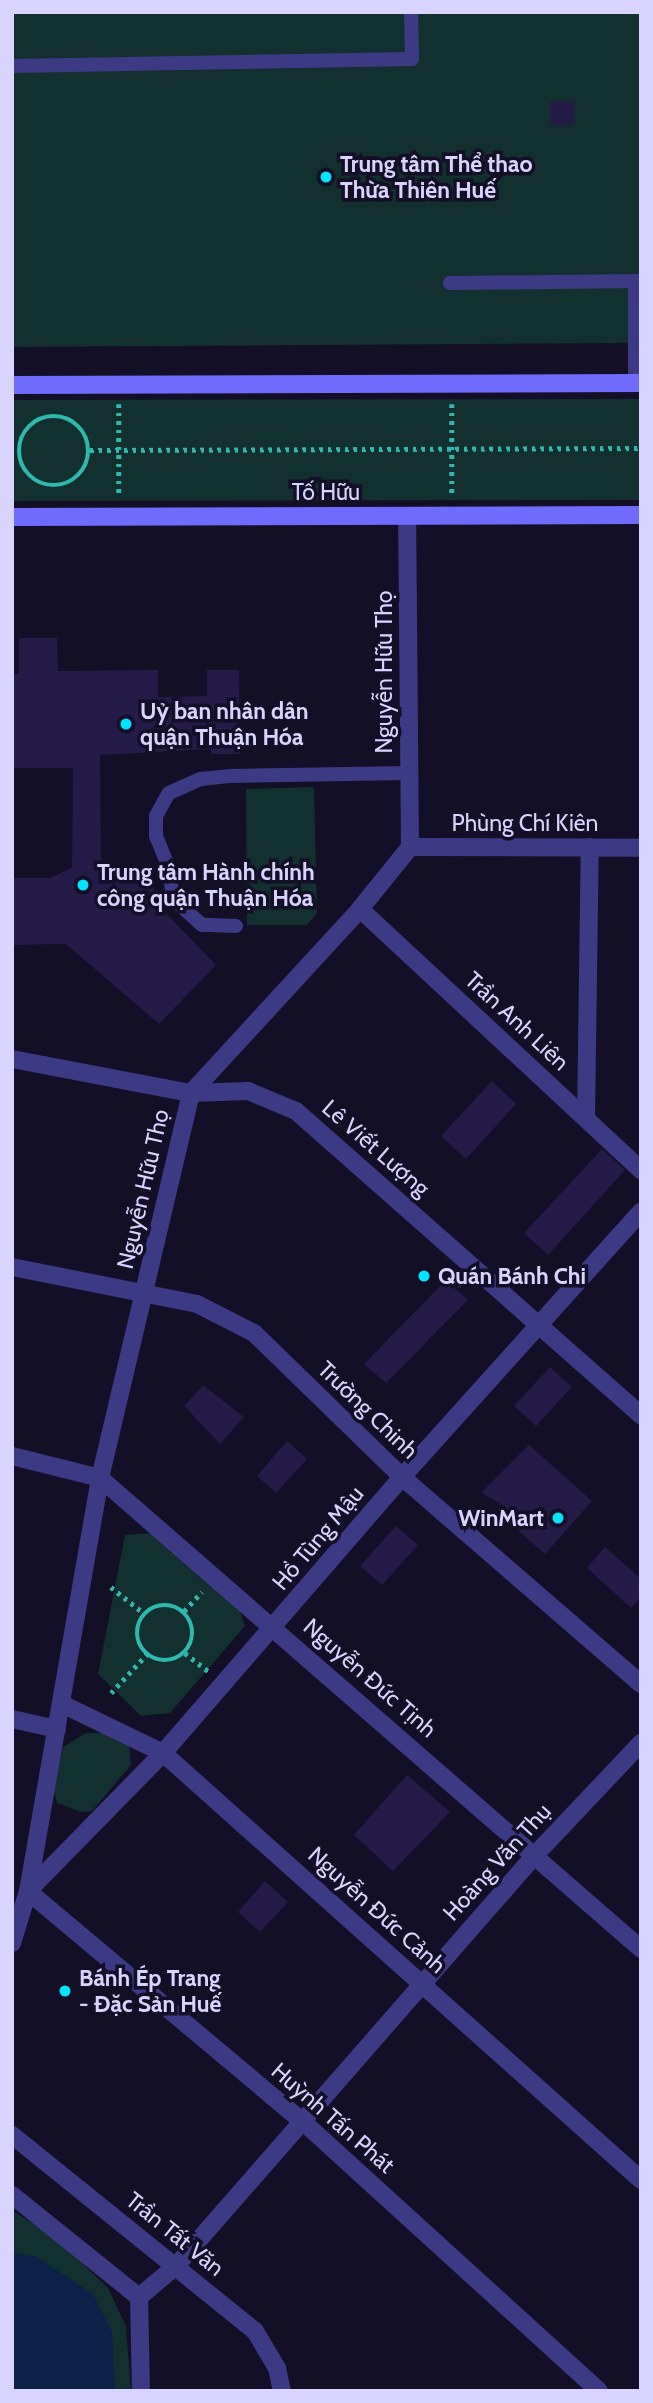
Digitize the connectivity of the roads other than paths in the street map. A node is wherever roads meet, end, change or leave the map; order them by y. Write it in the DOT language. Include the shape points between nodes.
graph roads {
  1 [pos="411,12"];
  2 [pos="12,66"];
  3 [pos="638,281"];
  4 [pos="450,283"];
  5 [pos="638,383"];
  6 [pos="12,385"];
  7 [pos="641,515"];
  8 [pos="407,516"];
  9 [pos="12,517"];
  10 [pos="409,773"];
  11 [pos="410,847"];
  12 [pos="590,847"];
  13 [pos="641,848"];
  14 [pos="360,909"];
  15 [pos="236,926"];
  16 [pos="12,1059"];
  17 [pos="191,1093"];
  18 [pos="586,1118"];
  19 [pos="641,1170"];
  20 [pos="641,1212"];
  21 [pos="12,1267"];
  22 [pos="144,1292"];
  23 [pos="541,1323"];
  24 [pos="641,1415"];
  25 [pos="12,1456"];
  26 [pos="402,1477"];
  27 [pos="100,1478"];
  28 [pos="275,1627"];
  29 [pos="641,1684"];
  30 [pos="62,1704"];
  31 [pos="12,1719"];
  32 [pos="57,1729"];
  33 [pos="641,1743"];
  34 [pos="163,1753"];
  35 [pos="535,1855"];
  36 [pos="28,1891"];
  37 [pos="12,1943"];
  38 [pos="641,1949"];
  39 [pos="422,1982"];
  40 [pos="303,2122"];
  41 [pos="12,2135"];
  42 [pos="641,2180"];
  43 [pos="12,2194"];
  44 [pos="176,2266"];
  45 [pos="139,2297"];
  46 [pos="141,2391"];
  47 [pos="282,2391"];
  48 [pos="599,2391"];
  1 -- 2 [label="lane" via="412,59"];
  3 -- 4 [label="lane"];
  3 -- 5 [label="lane"];
  5 -- 6 [label="main road"];
  7 -- 8 [label="main road, Tố Hữu"];
  8 -- 9 [label="main road, Tố Hữu"];
  8 -- 10 [label="street, Nguyễn Hữu Thọ"];
  10 -- 11 [label="street, Nguyễn Hữu Thọ"];
  10 -- 15 [label="lane" via="230,776 201,779 169,793 156,816 156,836 169,868 173,899 202,925"];
  11 -- 12 [label="street, Phùng Chí Kiên"];
  11 -- 14 [label="street, Nguyễn Hữu Thọ"];
  12 -- 13 [label="street, Phùng Chí Kiên"];
  12 -- 18 [label="street"];
  14 -- 17 [label="street, Nguyễn Hữu Thọ"];
  14 -- 18 [label="street, Trần Anh Liên"];
  16 -- 17 [label="street, Lê Viết Lượng"];
  17 -- 22 [label="street, Nguyễn Hữu Thọ"];
  17 -- 23 [label="street, Lê Viết Lượng" via="248,1091 296,1111"];
  18 -- 19 [label="street, Trần Anh Liên"];
  20 -- 23 [label="street, Hồ Tùng Mậu"];
  21 -- 22 [label="street, Trường Chinh"];
  22 -- 26 [label="street, Trường Chinh" via="197,1304 254,1333"];
  22 -- 27 [label="street, Nguyễn Hữu Thọ"];
  23 -- 24 [label="street, Lê Viết Lượng"];
  23 -- 26 [label="street, Hồ Tùng Mậu"];
  25 -- 27 [label="street, Nguyễn Đức Tịnh"];
  26 -- 28 [label="street, Hồ Tùng Mậu"];
  26 -- 29 [label="street, Trường Chinh"];
  27 -- 28 [label="street, Nguyễn Đức Tịnh"];
  27 -- 30 [label="street, Nguyễn Hữu Thọ"];
  28 -- 34 [label="street, Hồ Tùng Mậu"];
  28 -- 35 [label="street, Nguyễn Đức Tịnh"];
  30 -- 32 [label="street, Nguyễn Hữu Thọ"];
  30 -- 34 [label="street, Nguyễn Đức Cảnh"];
  31 -- 32 [label="street"];
  32 -- 36 [label="street, Nguyễn Hữu Thọ"];
  33 -- 35 [label="street, Hoàng Văn Thụ"];
  34 -- 36 [label="street, Hồ Tùng Mậu"];
  34 -- 39 [label="street, Nguyễn Đức Cảnh"];
  35 -- 38 [label="street, Nguyễn Đức Tịnh"];
  35 -- 39 [label="street, Hoàng Văn Thụ"];
  36 -- 37 [label="street, Nguyễn Hữu Thọ"];
  36 -- 40 [label="street, Huỳnh Tấn Phát"];
  39 -- 40 [label="street, Hoàng Văn Thụ"];
  39 -- 42 [label="street, Nguyễn Đức Cảnh"];
  40 -- 44 [label="street, Hoàng Văn Thụ"];
  40 -- 48 [label="street, Huỳnh Tấn Phát"];
  41 -- 44 [label="street, Trần Tất Văn"];
  43 -- 45 [label="street"];
  44 -- 45 [label="street, Hoàng Văn Thụ"];
  44 -- 47 [label="street, Trần Tất Văn" via="255,2331 277,2368"];
  45 -- 46 [label="street"];
}
